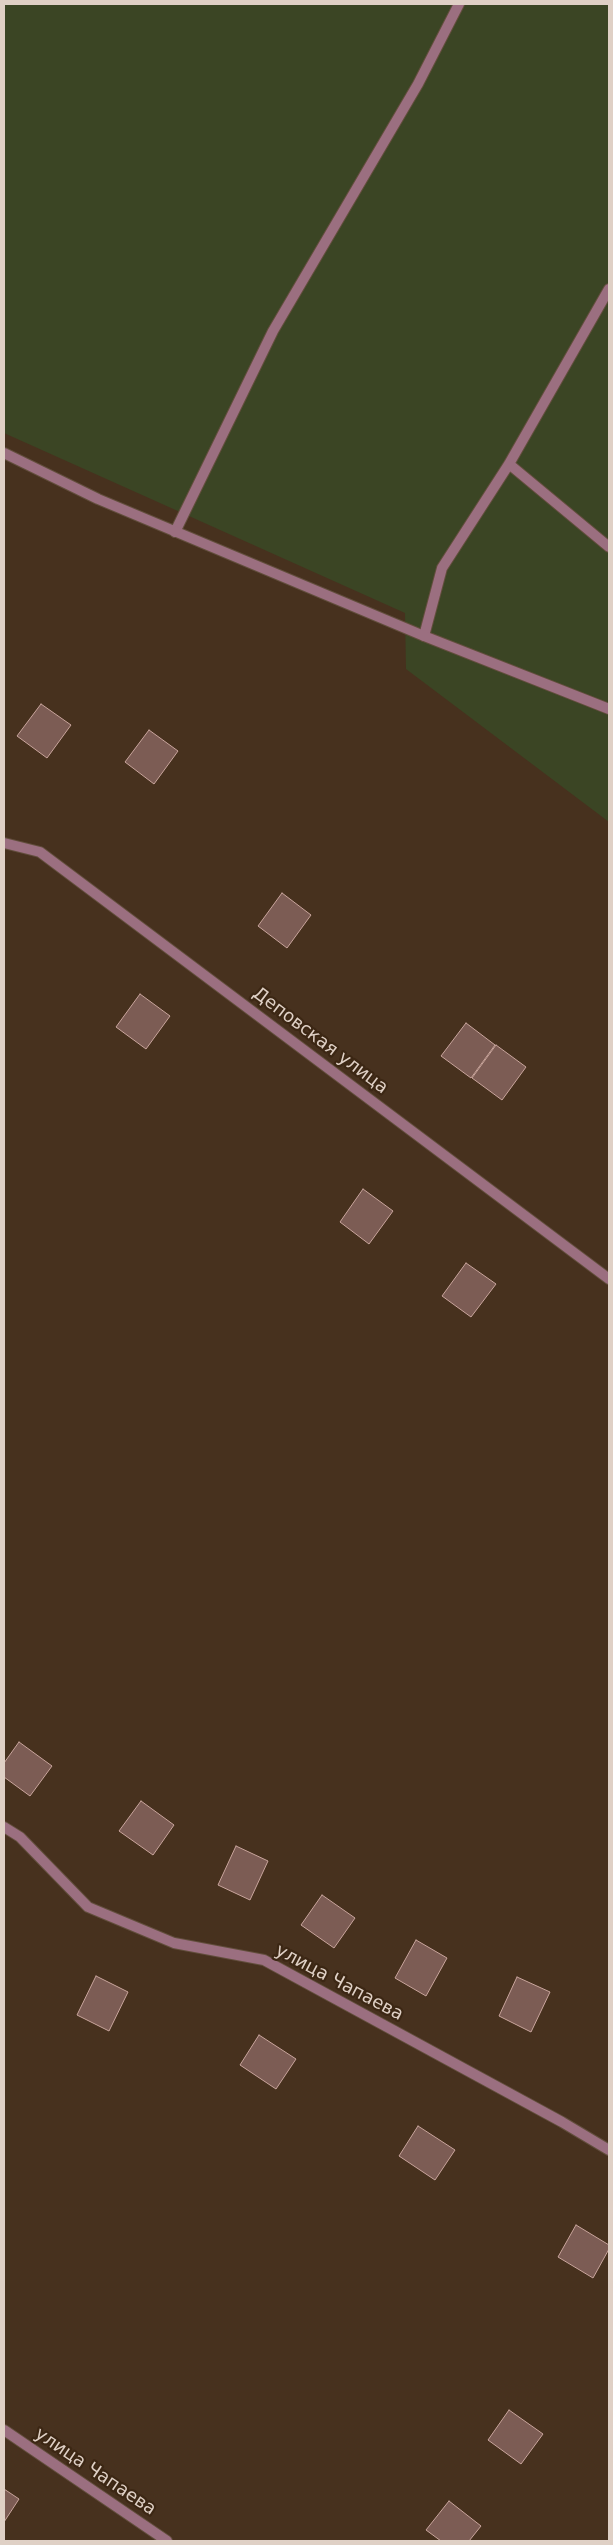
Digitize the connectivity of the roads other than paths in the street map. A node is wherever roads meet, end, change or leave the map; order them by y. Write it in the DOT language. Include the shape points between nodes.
graph roads {
  1 [pos="459,4"];
  2 [pos="609,290"];
  3 [pos="4,453"];
  4 [pos="509,464"];
  5 [pos="175,532"];
  6 [pos="609,547"];
  7 [pos="424,636"];
  8 [pos="609,709"];
  9 [pos="4,843"];
  10 [pos="609,1280"];
  11 [pos="4,1827"];
  12 [pos="609,2150"];
  13 [pos="4,2430"];
  14 [pos="167,2541"];
  1 -- 5 [label="street" via="418,84 273,331"];
  2 -- 4 [label="street"];
  3 -- 5 [label="street"];
  4 -- 6 [label="street"];
  4 -- 7 [label="street" via="442,568"];
  5 -- 7 [label="street"];
  7 -- 8 [label="street"];
  9 -- 10 [label="street, Деповская улица" via="40,852"];
  11 -- 12 [label="street, улица Чапаева" via="20,1837 88,1907 174,1943 264,1960"];
  13 -- 14 [label="street, улица Чапаева"];
}
